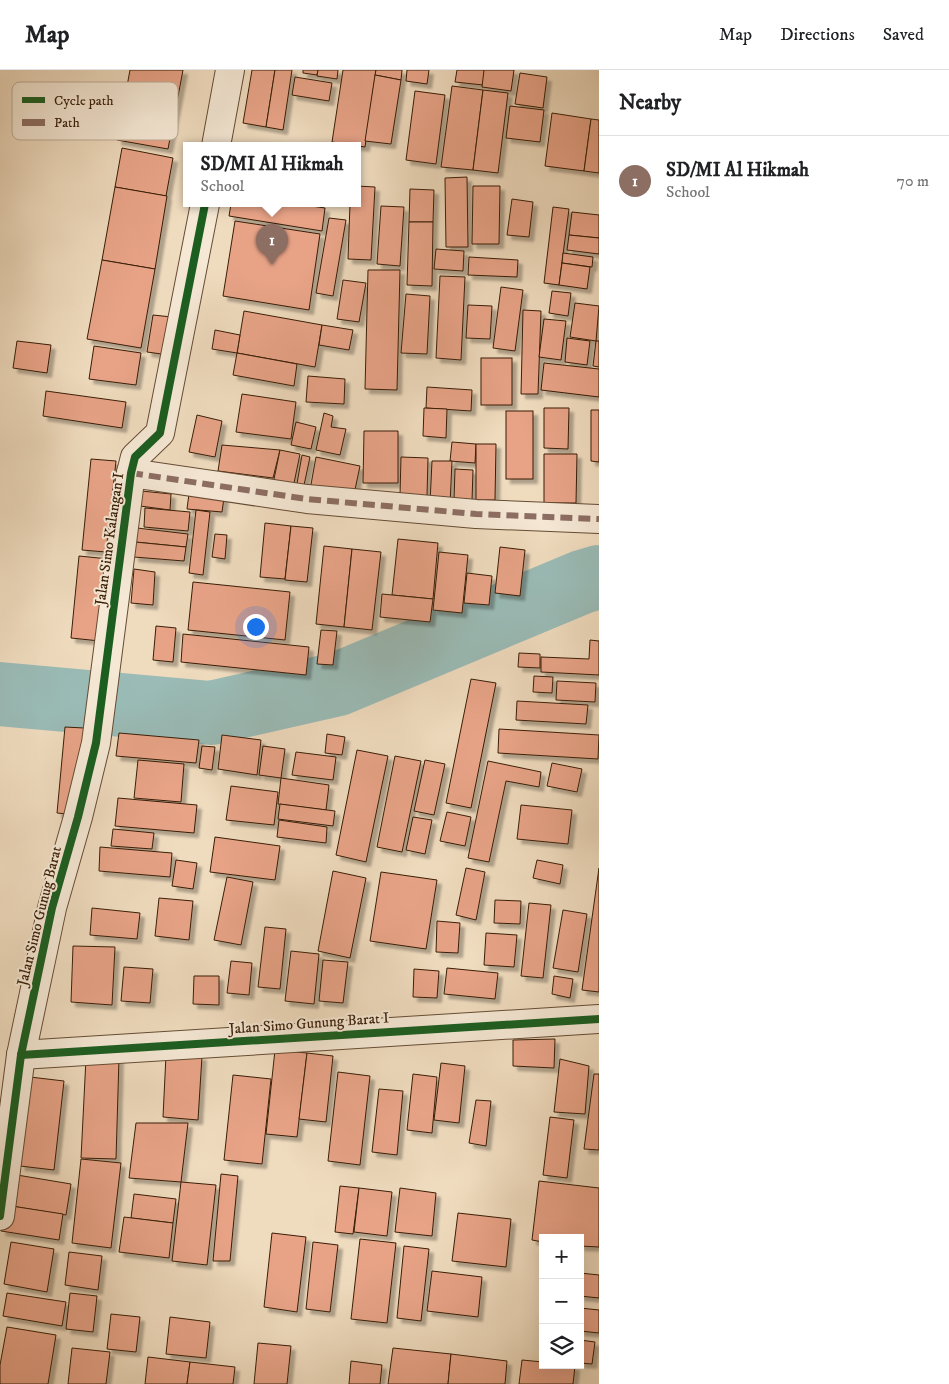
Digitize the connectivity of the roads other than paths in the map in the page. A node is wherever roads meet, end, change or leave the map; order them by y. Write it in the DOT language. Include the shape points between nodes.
graph roads {
  1 [pos="230,70"];
  2 [pos="217,142"];
  3 [pos="204,207"];
  4 [pos="131,473"];
  5 [pos="599,519"];
  6 [pos="96,743"];
  7 [pos="599,1019"];
  8 [pos="21,1055"];
  9 [pos="0,1216"];
  1 -- 2 [label="street"];
  3 -- 4 [label="street, Jalan Simo Kalangan I" via="160,433 135,457"];
  4 -- 5 [label="street" via="307,499 476,514"];
  4 -- 6 [label="street, Jalan Simo Kalangan I"];
  6 -- 8 [label="street, Jalan Simo Gunug Barat" via="52,908"];
  7 -- 8 [label="street, Jalan Simo Gunung Barat I"];
  8 -- 9 [label="street, Jalan Simo Gunug Barat"];
}
